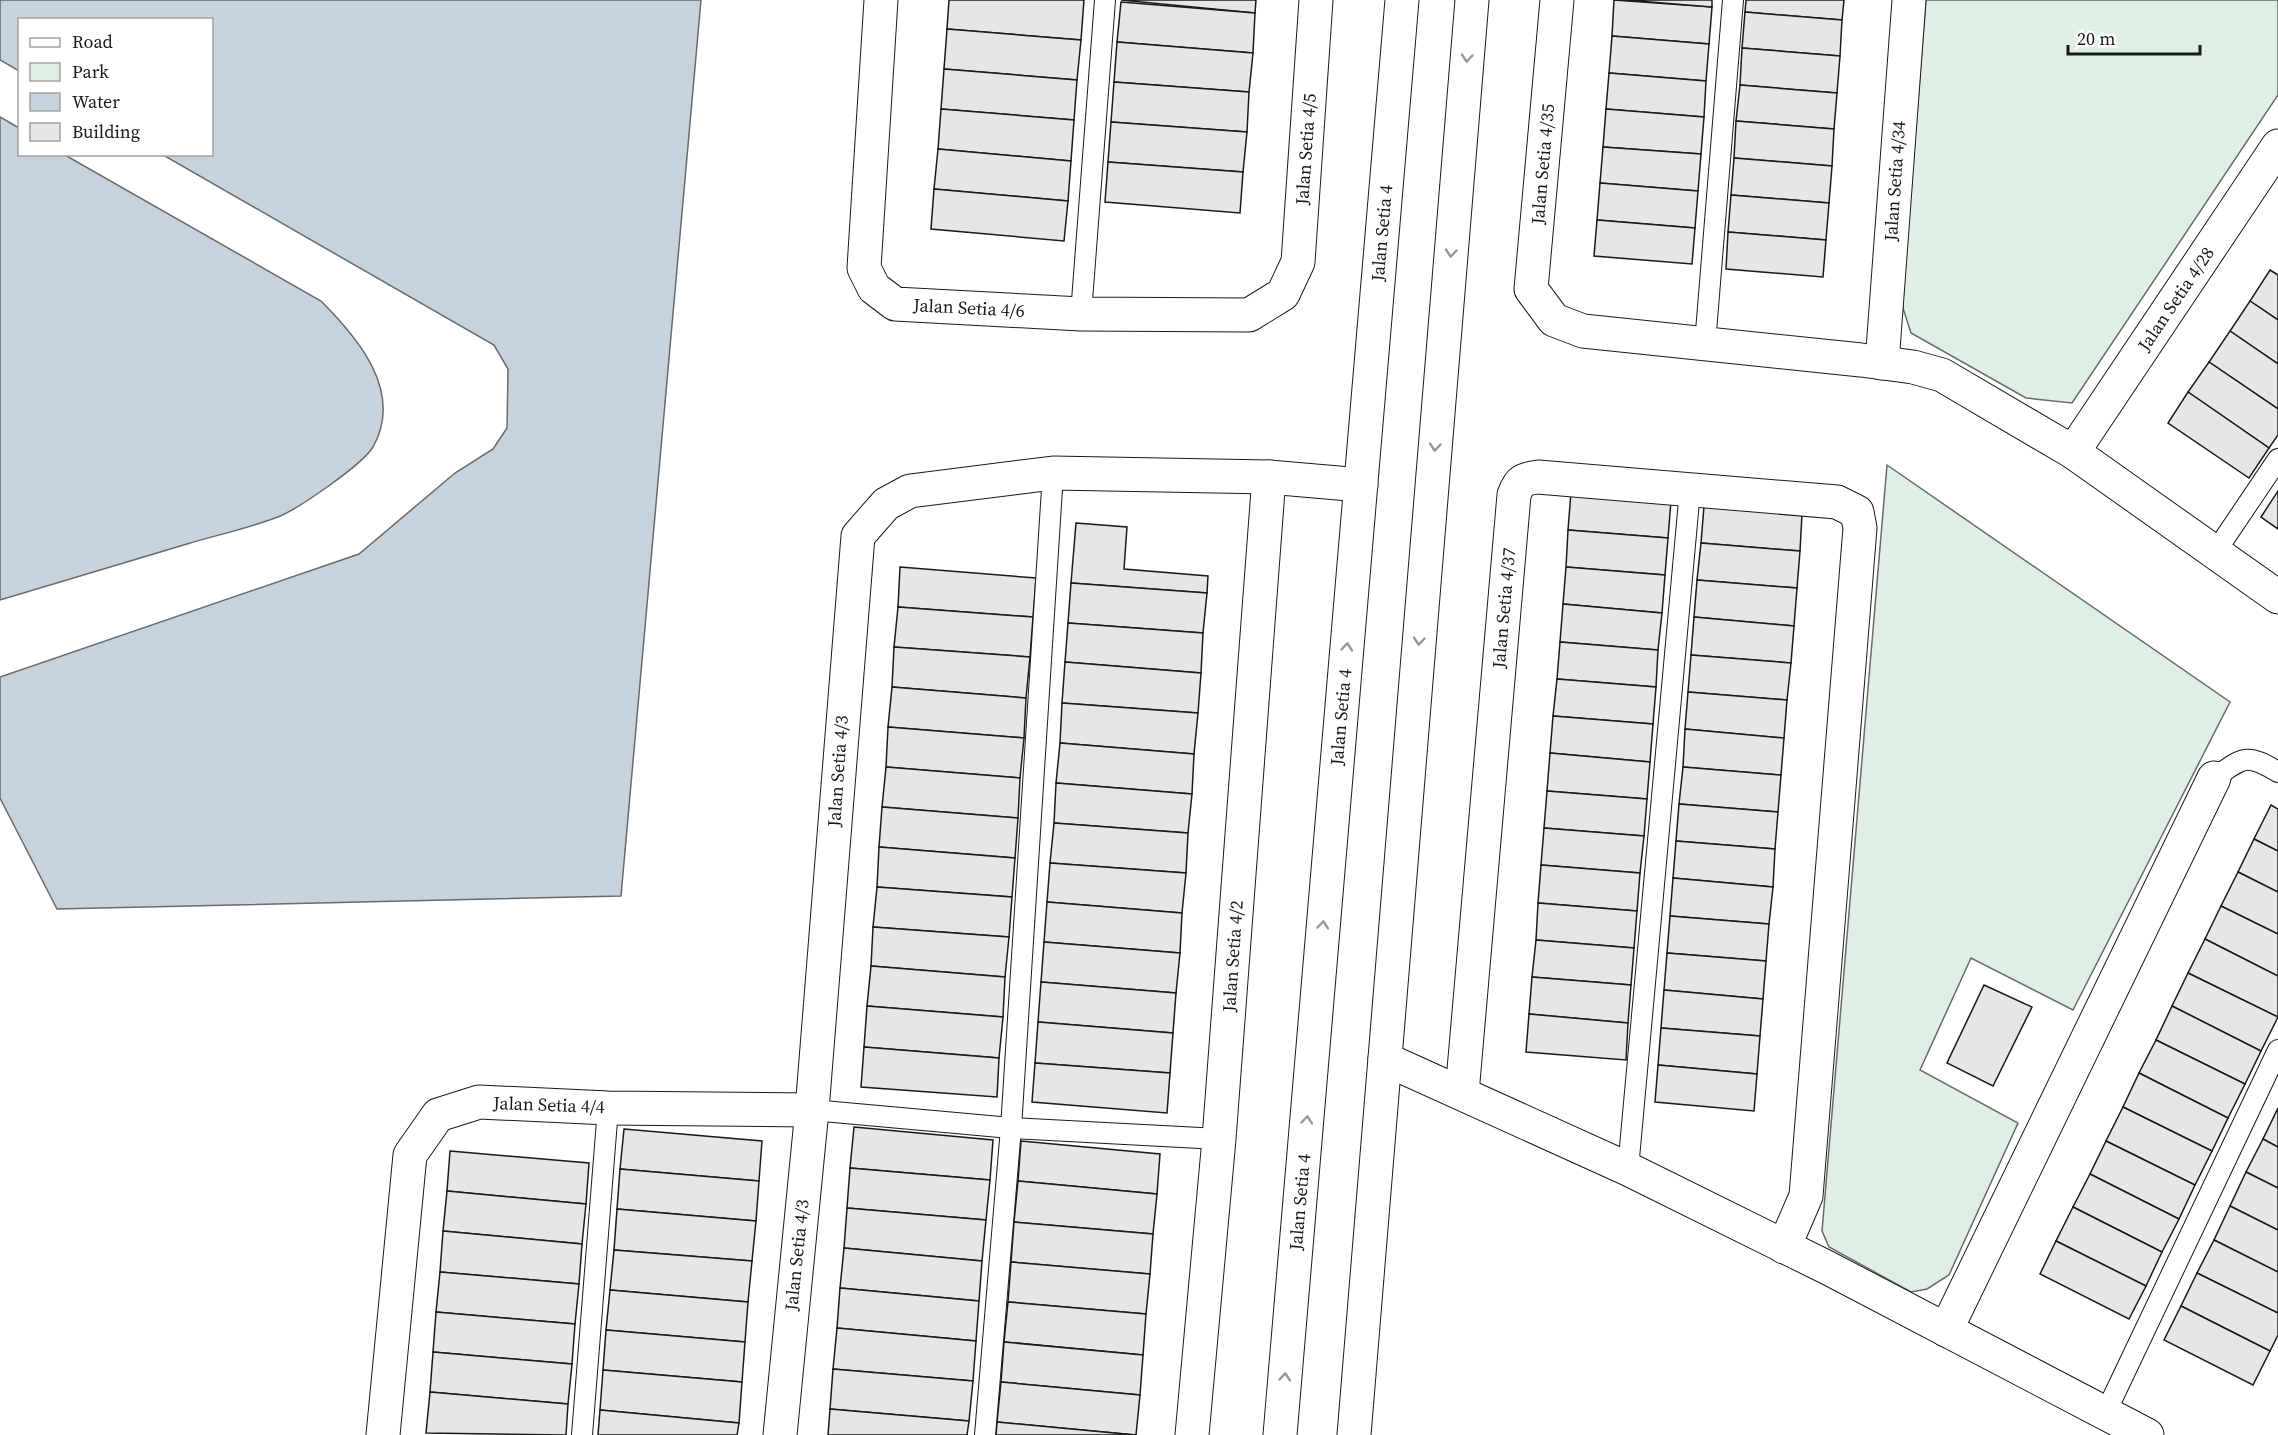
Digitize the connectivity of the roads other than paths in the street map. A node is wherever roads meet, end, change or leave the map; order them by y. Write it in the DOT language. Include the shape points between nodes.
graph roads {
  1 [pos="881,0"];
  2 [pos="1105,0"];
  3 [pos="1316,0"];
  4 [pos="1402,0"];
  5 [pos="1472,0"];
  6 [pos="1557,0"];
  7 [pos="1733,0"];
  8 [pos="1909,0"];
  9 [pos="2278,146"];
  10 [pos="1283,294"];
  11 [pos="1081,314"];
  12 [pos="1705,344"];
  13 [pos="1882,363"];
  14 [pos="2073,452"];
  15 [pos="2278,459"];
  16 [pos="1053,473"];
  17 [pos="1269,477"];
  18 [pos="1360,485"];
  19 [pos="1690,490"];
  20 [pos="2214,554"];
  21 [pos="2278,597"];
  22 [pos="2278,772"];
  23 [pos="2214,778"];
  24 [pos="2278,1050"];
  25 [pos="1385,1059"];
  26 [pos="1462,1093"];
  27 [pos="608,1108"];
  28 [pos="812,1110"];
  29 [pos="1011,1128"];
  30 [pos="1220,1138"];
  31 [pos="1628,1169"];
  32 [pos="1784,1247"];
  33 [pos="1946,1330"];
  34 [pos="2104,1414"];
  35 [pos="383,1435"];
  36 [pos="582,1435"];
  37 [pos="780,1435"];
  38 [pos="985,1435"];
  39 [pos="1192,1435"];
  40 [pos="1280,1435"];
  41 [pos="1354,1435"];
  42 [pos="2147,1435"];
  1 -- 11 [label="street, Jalan Setia 4/6" via="864,268 874,288 895,304"];
  2 -- 11 [label="lane"];
  3 -- 10 [label="street, Jalan Setia 4/5" via="1298,262"];
  4 -- 18 [label="street, Jalan Setia 4"];
  5 -- 25 [label="street, one-way"];
  6 -- 12 [label="street, Jalan Setia 4/35" via="1531,289 1554,320 1583,332"];
  7 -- 12 [label="lane"];
  8 -- 13 [label="street, Jalan Setia 4/34"];
  9 -- 14 [label="street, Jalan Setia 4/28"];
  10 -- 11 [label="street, Jalan Setia 4/6" via="1249,315"];
  12 -- 13 [label="street"];
  13 -- 14 [label="street" via="1942,375"];
  14 -- 20 [label="street"];
  15 -- 20 [label="lane"];
  16 -- 17 [label="street, Jalan Setia 4/3"];
  16 -- 28 [label="street, Jalan Setia 4/3" via="910,491 886,504 858,536"];
  16 -- 29 [label="lane"];
  17 -- 18 [label="street, Jalan Setia 4/3"];
  17 -- 30 [label="street, Jalan Setia 4/2"];
  40 -- 18 [label="street, Jalan Setia 4, one-way"];
  19 -- 26 [label="street, Jalan Setia 4/37" via="1538,477 1518,484"];
  19 -- 31 [label="lane"];
  19 -- 32 [label="street, Jalan Setia 4/37" via="1837,502 1857,512 1860,528 1806,1196"];
  20 -- 21 [label="street"];
  22 -- 23 [label="lane" via="2257,759 2240,760"];
  23 -- 33 [label="street"];
  24 -- 34 [label="lane"];
  25 -- 26 [label="street"];
  25 -- 41 [label="street"];
  26 -- 31 [label="street"];
  27 -- 28 [label="street, Jalan Setia 4/4"];
  27 -- 35 [label="street, Jalan Setia 4/4" via="479,1102 438,1115 410,1155"];
  27 -- 36 [label="lane"];
  28 -- 29 [label="lane"];
  28 -- 37 [label="street, Jalan Setia 4/3"];
  29 -- 30 [label="lane"];
  29 -- 38 [label="lane"];
  30 -- 39 [label="street, Jalan Setia 4/2"];
  31 -- 32 [label="street"];
  32 -- 33 [label="street"];
  33 -- 34 [label="street"];
  34 -- 42 [label="street"];
}
